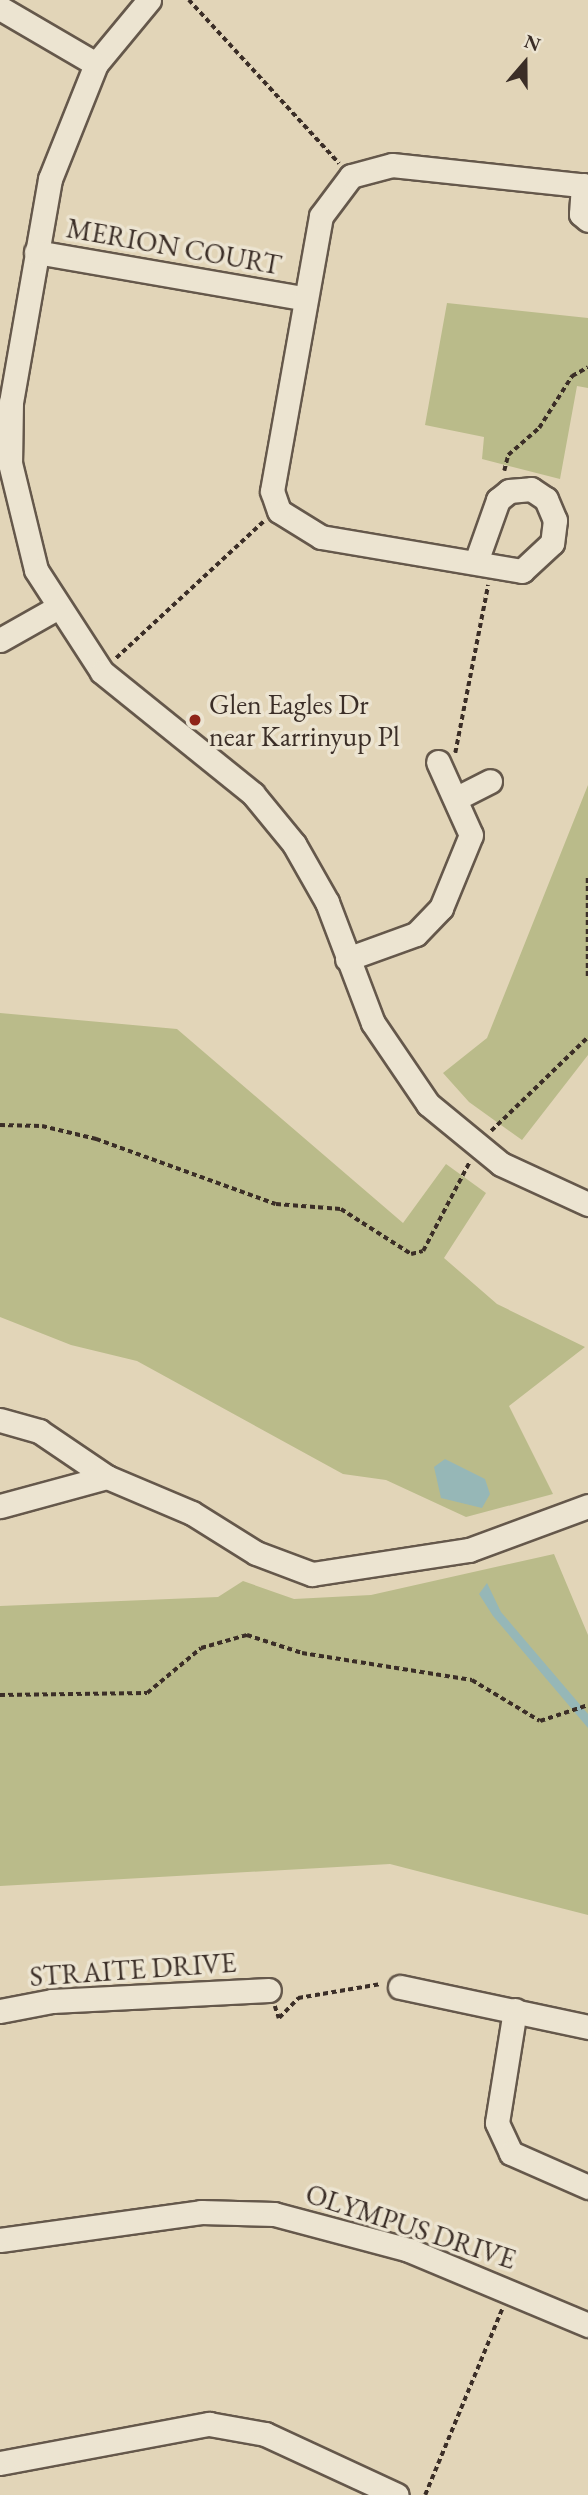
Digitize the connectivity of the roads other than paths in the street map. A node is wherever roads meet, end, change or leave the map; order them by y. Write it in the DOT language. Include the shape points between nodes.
graph roads {
  1 [pos="149,0"];
  2 [pos="0,8"];
  3 [pos="96,64"];
  4 [pos="585,185"];
  5 [pos="588,220"];
  6 [pos="36,251"];
  7 [pos="303,298"];
  8 [pos="6,401"];
  9 [pos="484,563"];
  10 [pos="55,609"];
  11 [pos="0,640"];
  12 [pos="438,762"];
  13 [pos="490,781"];
  14 [pos="457,798"];
  15 [pos="347,959"];
  16 [pos="588,1204"];
  17 [pos="0,1420"];
  18 [pos="107,1477"];
  19 [pos="0,1506"];
  20 [pos="588,1506"];
  21 [pos="400,1987"];
  22 [pos="269,1990"];
  23 [pos="515,2010"];
  24 [pos="0,2011"];
  25 [pos="588,2027"];
  26 [pos="588,2187"];
  27 [pos="0,2240"];
  28 [pos="588,2325"];
  29 [pos="0,2463"];
  30 [pos="397,2495"];
  1 -- 3 [label="street"];
  2 -- 3 [label="street"];
  3 -- 6 [label="street" via="59,147"];
  4 -- 5 [label="street" via="581,214"];
  4 -- 7 [label="street, MERION COURT" via="392,165 351,176 321,216"];
  6 -- 7 [label="street, MERION COURT"];
  6 -- 8 [label="street"];
  7 -- 9 [label="street, MERION COURT" via="272,491 279,511 321,537"];
  8 -- 10 [label="street" via="21,526"];
  9 -- 9 [label="street" via="499,500 509,491 531,489 546,499 555,520 552,543 522,571"];
  10 -- 11 [label="street"];
  10 -- 15 [label="street" via="127,698 226,770 274,817 315,877"];
  12 -- 14 [label="street"];
  13 -- 14 [label="street"];
  14 -- 15 [label="street" via="471,835 437,916 416,934"];
  15 -- 16 [label="street" via="390,1054 428,1104 478,1148 534,1183"];
  17 -- 18 [label="street" via="39,1431"];
  18 -- 19 [label="street"];
  18 -- 20 [label="street" via="192,1513 256,1553 313,1574 421,1557 527,1532"];
  21 -- 23 [label="street"];
  22 -- 24 [label="street, STRAITE DRIVE" via="52,2001"];
  23 -- 25 [label="street"];
  23 -- 26 [label="street" via="497,2123 511,2153"];
  27 -- 28 [label="street, OLYMPUS DRIVE" via="201,2212 274,2214 409,2250 511,2288"];
  29 -- 30 [label="street" via="209,2424 265,2434"];
}
